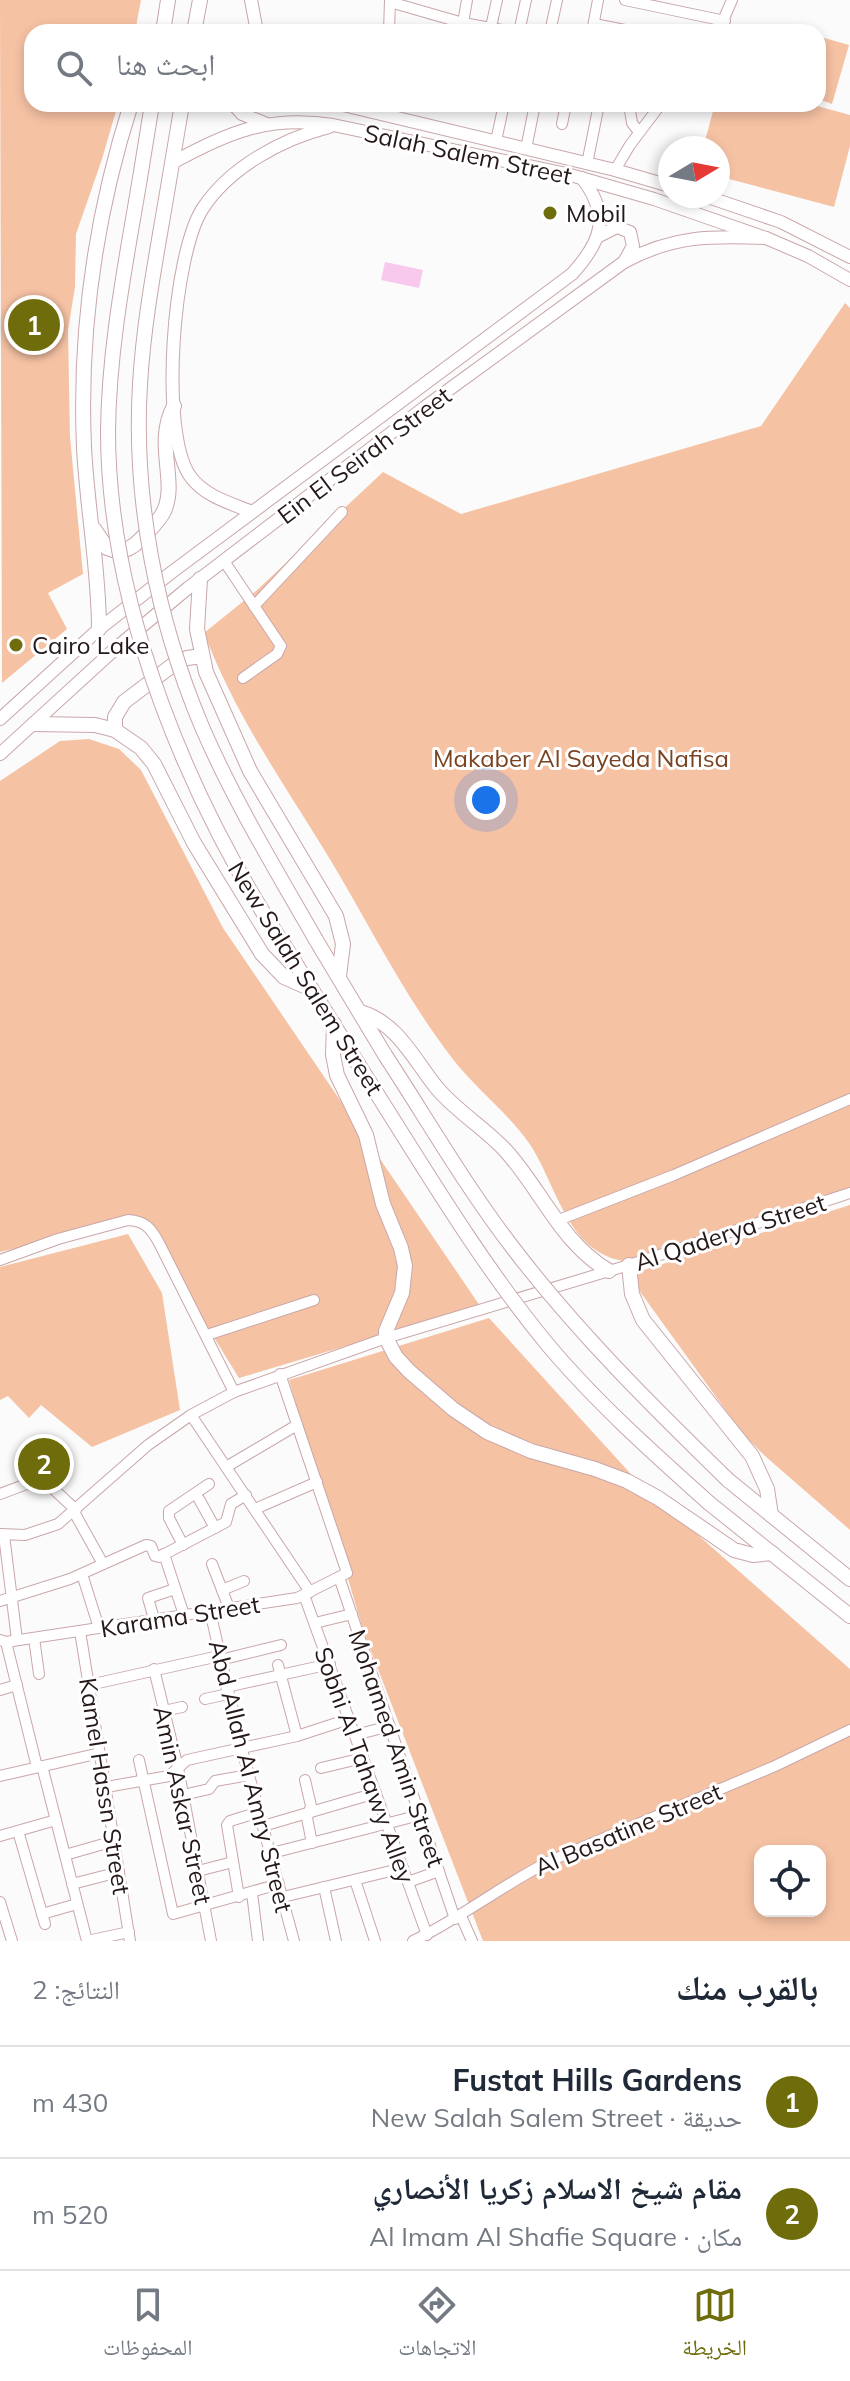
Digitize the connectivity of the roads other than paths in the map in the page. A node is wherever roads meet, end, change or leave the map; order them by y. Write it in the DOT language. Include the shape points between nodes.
graph roads {
  1 [pos="168,0"];
  2 [pos="200,0"];
  3 [pos="251,0"];
  4 [pos="467,0"];
  5 [pos="497,0"];
  6 [pos="526,0"];
  7 [pos="557,0"];
  8 [pos="598,0"];
  9 [pos="625,0"];
  10 [pos="732,0"];
  11 [pos="390,1"];
  12 [pos="725,21"];
  13 [pos="463,23"];
  14 [pos="164,24"];
  15 [pos="196,24"];
  16 [pos="256,24"];
  17 [pos="389,24"];
  18 [pos="468,24"];
  19 [pos="496,24"];
  20 [pos="518,24"];
  21 [pos="552,24"];
  22 [pos="594,24"];
  23 [pos="723,24"];
  24 [pos="129,112"];
  25 [pos="151,112"];
  26 [pos="181,112"];
  27 [pos="240,112"];
  28 [pos="387,112"];
  29 [pos="502,112"];
  30 [pos="533,112"];
  31 [pos="564,112"];
  32 [pos="597,112"];
  33 [pos="630,112"];
  34 [pos="655,112"];
  35 [pos="267,124"];
  36 [pos="562,124"];
  37 [pos="333,125"];
  38 [pos="639,132"];
  39 [pos="496,141"];
  40 [pos="526,149"];
  41 [pos="172,163"];
  42 [pos="587,164"];
  43 [pos="615,170"];
  44 [pos="582,178"];
  45 [pos="658,183"];
  46 [pos="730,205"];
  47 [pos="597,237"];
  48 [pos="766,238"];
  49 [pos="850,256"];
  50 [pos="624,262"];
  51 [pos="850,280"];
  52 [pos="174,406"];
  53 [pos="252,512"];
  54 [pos="342,512"];
  55 [pos="90,522"];
  56 [pos="224,561"];
  57 [pos="200,579"];
  58 [pos="254,606"];
  59 [pos="99,629"];
  60 [pos="202,656"];
  61 [pos="243,678"];
  62 [pos="0,719"];
  63 [pos="34,724"];
  64 [pos="115,730"];
  65 [pos="0,754"];
  66 [pos="339,976"];
  67 [pos="311,989"];
  68 [pos="360,1012"];
  69 [pos="334,1024"];
  70 [pos="850,1099"];
  71 [pos="850,1193"];
  72 [pos="556,1221"];
  73 [pos="0,1260"];
  74 [pos="629,1265"];
  75 [pos="609,1271"];
  76 [pos="314,1300"];
  77 [pos="207,1335"];
  78 [pos="386,1338"];
  79 [pos="280,1374"];
  80 [pos="234,1392"];
  81 [pos="191,1415"];
  82 [pos="297,1425"];
  83 [pos="226,1467"];
  84 [pos="317,1482"];
  85 [pos="209,1484"];
  86 [pos="0,1494"];
  87 [pos="246,1495"];
  88 [pos="199,1499"];
  89 [pos="255,1509"];
  90 [pos="75,1511"];
  91 [pos="771,1515"];
  92 [pos="215,1528"];
  93 [pos="2,1534"];
  94 [pos="183,1545"];
  95 [pos="772,1553"];
  96 [pos="164,1554"];
  97 [pos="103,1564"];
  98 [pos="212,1564"];
  99 [pos="4,1573"];
  100 [pos="82,1574"];
  101 [pos="343,1574"];
  102 [pos="850,1579"];
  103 [pos="244,1581"];
  104 [pos="175,1589"];
  105 [pos="222,1590"];
  106 [pos="307,1593"];
  107 [pos="12,1597"];
  108 [pos="0,1601"];
  109 [pos="229,1608"];
  110 [pos="210,1611"];
  111 [pos="352,1614"];
  112 [pos="184,1615"];
  113 [pos="850,1616"];
  114 [pos="154,1619"];
  115 [pos="315,1623"];
  116 [pos="99,1628"];
  117 [pos="80,1631"];
  118 [pos="34,1638"];
  119 [pos="8,1641"];
  120 [pos="281,1645"];
  121 [pos="220,1658"];
  122 [pos="5,1659"];
  123 [pos="330,1664"];
  124 [pos="154,1669"];
  125 [pos="279,1670"];
  126 [pos="39,1674"];
  127 [pos="17,1685"];
  128 [pos="89,1685"];
  129 [pos="0,1690"];
  130 [pos="227,1690"];
  131 [pos="205,1699"];
  132 [pos="182,1707"];
  133 [pos="164,1711"];
  134 [pos="349,1719"];
  135 [pos="390,1726"];
  136 [pos="850,1730"];
  137 [pos="355,1735"];
  138 [pos="297,1736"];
  139 [pos="241,1746"];
  140 [pos="100,1753"];
  141 [pos="363,1758"];
  142 [pos="74,1759"];
  143 [pos="139,1760"];
  144 [pos="40,1767"];
  145 [pos="178,1768"];
  146 [pos="321,1768"];
  147 [pos="77,1773"];
  148 [pos="249,1775"];
  149 [pos="0,1776"];
  150 [pos="305,1780"];
  151 [pos="143,1781"];
  152 [pos="106,1787"];
  153 [pos="376,1793"];
  154 [pos="183,1795"];
  155 [pos="259,1812"];
  156 [pos="310,1812"];
  157 [pos="420,1815"];
  158 [pos="56,1820"];
  159 [pos="387,1823"];
  160 [pos="263,1826"];
  161 [pos="18,1831"];
  162 [pos="0,1836"];
  163 [pos="114,1841"];
  164 [pos="312,1843"];
  165 [pos="272,1853"];
  166 [pos="65,1855"];
  167 [pos="233,1862"];
  168 [pos="403,1868"];
  169 [pos="198,1871"];
  170 [pos="439,1871"];
  171 [pos="119,1872"];
  172 [pos="355,1880"];
  173 [pos="408,1882"];
  174 [pos="72,1884"];
  175 [pos="279,1884"];
  176 [pos="324,1887"];
  177 [pos="252,1893"];
  178 [pos="239,1897"];
  179 [pos="283,1897"];
  180 [pos="0,1902"];
  181 [pos="77,1904"];
  182 [pos="205,1907"];
  183 [pos="458,1918"];
  184 [pos="130,1936"];
  185 [pos="419,1939"];
  186 [pos="12,1941"];
  187 [pos="87,1941"];
  188 [pos="211,1941"];
  189 [pos="258,1941"];
  190 [pos="294,1941"];
  191 [pos="336,1941"];
  192 [pos="375,1941"];
  193 [pos="472,1941"];
  1 -- 14 [label="highway"];
  2 -- 15 [label="highway"];
  3 -- 16 [label="main road"];
  4 -- 13 [label="street"];
  5 -- 19 [label="street"];
  6 -- 20 [label="street"];
  7 -- 21 [label="street"];
  8 -- 22 [label="street"];
  9 -- 12 [label="street"];
  10 -- 12 [label="street"];
  11 -- 13 [label="street"];
  11 -- 17 [label="street"];
  12 -- 23 [label="street"];
  13 -- 18 [label="street"];
  24 -- 55 [label="highway" via="91,277 83,417"];
  25 -- 67 [label="highway, New Salah Salem Street, bridge" via="119,299 109,400 118,536 143,643 182,754 228,852"];
  26 -- 41 [label="highway"];
  27 -- 35 [label="main road"];
  28 -- 39 [label="main road, Salah Salem Street"];
  29 -- 39 [label="street"];
  30 -- 40 [label="street"];
  31 -- 36 [label="street"];
  32 -- 42 [label="street"];
  33 -- 38 [label="street"];
  34 -- 38 [label="street"];
  35 -- 37 [label="main road, Salah Salem Street"];
  35 -- 41 [label="main road, Salah Salem Street" via="223,136"];
  37 -- 44 [label="main road, Salah Salem Street"];
  37 -- 52 [label="main road" via="257,158 221,187 196,219 180,282"];
  38 -- 43 [label="street"];
  39 -- 40 [label="main road, Salah Salem Street"];
  40 -- 42 [label="main road, Salah Salem Street"];
  41 -- 66 [label="highway, New Salah Salem Street, bridge" via="140,386 141,471 152,555 172,641 203,729 256,835"];
  42 -- 43 [label="main road, Salah Salem Street"];
  43 -- 45 [label="main road, Salah Salem Street"];
  44 -- 47 [label="main road" via="600,209"];
  44 -- 48 [label="main road, Salah Salem Street"];
  46 -- 49 [label="main road" via="781,222"];
  47 -- 50 [label="main road" via="617,227 630,232 633,246"];
  47 -- 53 [label="main road, Ein El Seirah Street" via="572,274"];
  48 -- 50 [label="main road, Ein El Seirah Street" via="683,239"];
  48 -- 51 [label="main road, Salah Salem Street"];
  50 -- 56 [label="main road, Ein El Seirah Street"];
  52 -- 53 [label="main road" via="177,442 190,475 210,494"];
  52 -- 55 [label="highway" via="165,431 168,498 161,516 123,551 103,545"];
  53 -- 59 [label="main road, Ein El Seirah Street"];
  54 -- 58 [label="street"];
  55 -- 59 [label="highway"];
  56 -- 57 [label="main road, Ein El Seirah Street"];
  56 -- 58 [label="street"];
  57 -- 60 [label="highway" via="197,629"];
  57 -- 63 [label="main road, Ein El Seirah Street"];
  58 -- 61 [label="street" via="281,649"];
  59 -- 62 [label="main road, Ein El Seirah Street"];
  60 -- 64 [label="highway" via="174,664 124,702"];
  60 -- 66 [label="highway" via="250,771 336,916 343,944"];
  63 -- 64 [label="highway"];
  63 -- 65 [label="main road, Ein El Seirah Street"];
  64 -- 67 [label="highway" via="154,764 194,843 262,954 284,977"];
  66 -- 68 [label="highway, New Salah Salem Street"];
  67 -- 69 [label="highway, New Salah Salem Street"];
  68 -- 72 [label="highway" via="398,1035 448,1101 514,1161"];
  68 -- 91 [label="highway, New Salah Salem Street, bridge" via="486,1211 541,1283 609,1361 728,1480"];
  69 -- 78 [label="highway" via="337,1075 366,1135 405,1266"];
  69 -- 95 [label="highway, New Salah Salem Street, bridge" via="461,1227 549,1345 632,1432"];
  70 -- 72 [label="street"];
  71 -- 74 [label="street, Al Qaderya Street"];
  72 -- 75 [label="highway"];
  73 -- 77 [label="street" via="58,1239 140,1220 159,1243"];
  74 -- 75 [label="street, Al Qaderya Street"];
  74 -- 91 [label="highway" via="632,1294 643,1320 752,1456 767,1489"];
  75 -- 78 [label="street, Al Qaderya Street"];
  76 -- 77 [label="street"];
  77 -- 80 [label="street"];
  78 -- 79 [label="street, Al Qaderya Street"];
  78 -- 95 [label="highway" via="396,1357 423,1384 487,1432 627,1481 734,1550"];
  79 -- 80 [label="street, Al Qaderya Street"];
  79 -- 82 [label="street, Mohamed Amin Street"];
  80 -- 81 [label="street, Al Qaderya Street"];
  81 -- 83 [label="street, Sobhi Al Tahawy Alley"];
  81 -- 90 [label="street, Al Qaderya Street" via="148,1445"];
  82 -- 83 [label="street"];
  82 -- 84 [label="street, Mohamed Amin Street"];
  83 -- 87 [label="street, Sobhi Al Tahawy Alley"];
  84 -- 89 [label="street"];
  84 -- 101 [label="street, Mohamed Amin Street"];
  85 -- 94 [label="street" via="169,1511"];
  86 -- 90 [label="street" via="40,1479"];
  87 -- 89 [label="street, Sobhi Al Tahawy Alley"];
  87 -- 92 [label="street" via="231,1504 229,1520"];
  88 -- 92 [label="street"];
  89 -- 106 [label="street, Sobhi Al Tahawy Alley"];
  90 -- 93 [label="street, Al Qaderya Street" via="41,1532"];
  90 -- 97 [label="street"];
  91 -- 102 [label="highway, New Salah Salem Street"];
  92 -- 94 [label="street"];
  93 -- 99 [label="street"];
  94 -- 96 [label="street"];
  95 -- 113 [label="highway, New Salah Salem Street"];
  96 -- 97 [label="street" via="157,1557 146,1545"];
  96 -- 104 [label="street"];
  97 -- 100 [label="street"];
  98 -- 105 [label="street"];
  99 -- 107 [label="street"];
  100 -- 107 [label="street"];
  100 -- 116 [label="street"];
  101 -- 106 [label="street, Karama Street"];
  101 -- 111 [label="street, Mohamed Amin Street"];
  103 -- 105 [label="street"];
  104 -- 112 [label="street"];
  104 -- 114 [label="street" via="148,1598"];
  105 -- 109 [label="street"];
  106 -- 109 [label="street, Karama Street"];
  106 -- 115 [label="street, Sobhi Al Tahawy Alley"];
  107 -- 108 [label="street"];
  107 -- 119 [label="street"];
  109 -- 110 [label="street, Karama Street"];
  110 -- 112 [label="street, Karama Street"];
  110 -- 121 [label="street, Abd Allah Al Amry Street"];
  111 -- 115 [label="street"];
  111 -- 135 [label="street, Mohamed Amin Street"];
  112 -- 114 [label="street, Karama Street"];
  114 -- 116 [label="street, Karama Street"];
  115 -- 123 [label="street, Sobhi Al Tahawy Alley"];
  116 -- 117 [label="street, Karama Street"];
  117 -- 118 [label="street, Karama Street"];
  117 -- 128 [label="street, Kamel Hassn Street"];
  118 -- 119 [label="street, Karama Street"];
  118 -- 126 [label="street"];
  119 -- 122 [label="street"];
  120 -- 121 [label="street"];
  121 -- 124 [label="street"];
  121 -- 130 [label="street, Abd Allah Al Amry Street"];
  122 -- 127 [label="street"];
  123 -- 125 [label="street"];
  123 -- 134 [label="street, Sobhi Al Tahawy Alley"];
  124 -- 128 [label="street"];
  124 -- 133 [label="street, Amin Askar Street"];
  125 -- 130 [label="street"];
  125 -- 138 [label="street"];
  127 -- 129 [label="street"];
  127 -- 144 [label="street"];
  128 -- 140 [label="street, Kamel Hassn Street"];
  130 -- 131 [label="street"];
  130 -- 139 [label="street, Abd Allah Al Amry Street"];
  132 -- 133 [label="street"];
  133 -- 145 [label="street, Amin Askar Street"];
  134 -- 137 [label="street, Sobhi Al Tahawy Alley"];
  134 -- 138 [label="street"];
  135 -- 137 [label="street"];
  135 -- 157 [label="street, Mohamed Amin Street"];
  136 -- 183 [label="street, Al Basatine Street" via="550,1861"];
  137 -- 141 [label="street, Sobhi Al Tahawy Alley"];
  138 -- 139 [label="street"];
  139 -- 145 [label="street" via="187,1760"];
  139 -- 148 [label="street, Abd Allah Al Amry Street"];
  140 -- 142 [label="street"];
  140 -- 152 [label="street, Kamel Hassn Street"];
  141 -- 146 [label="street"];
  141 -- 153 [label="street, Sobhi Al Tahawy Alley"];
  142 -- 144 [label="street"];
  142 -- 147 [label="street"];
  143 -- 151 [label="street"];
  144 -- 149 [label="street"];
  144 -- 158 [label="street"];
  145 -- 151 [label="street" via="169,1776"];
  145 -- 154 [label="street, Amin Askar Street"];
  148 -- 154 [label="street" via="215,1781 209,1789"];
  148 -- 155 [label="street, Abd Allah Al Amry Street"];
  150 -- 156 [label="street"];
  151 -- 152 [label="street"];
  151 -- 182 [label="street" via="171,1912"];
  152 -- 163 [label="street, Kamel Hassn Street"];
  153 -- 156 [label="street"];
  153 -- 159 [label="street, Sobhi Al Tahawy Alley"];
  154 -- 169 [label="street, Amin Askar Street"];
  155 -- 160 [label="street, Abd Allah Al Amry Street"];
  155 -- 167 [label="street" via="227,1823"];
  156 -- 160 [label="street"];
  156 -- 164 [label="street"];
  157 -- 159 [label="street"];
  157 -- 170 [label="street, Mohamed Amin Street"];
  158 -- 161 [label="street"];
  158 -- 166 [label="street"];
  159 -- 164 [label="street"];
  159 -- 168 [label="street, Sobhi Al Tahawy Alley"];
  160 -- 165 [label="street, Abd Allah Al Amry Street"];
  161 -- 162 [label="street"];
  161 -- 181 [label="street" via="43,1919"];
  163 -- 166 [label="street"];
  163 -- 171 [label="street, Kamel Hassn Street"];
  164 -- 165 [label="street"];
  165 -- 175 [label="street, Abd Allah Al Amry Street"];
  166 -- 174 [label="street"];
  167 -- 169 [label="street"];
  167 -- 178 [label="street"];
  168 -- 172 [label="street"];
  168 -- 173 [label="street, Sobhi Al Tahawy Alley"];
  169 -- 182 [label="street, Amin Askar Street"];
  170 -- 173 [label="street"];
  170 -- 183 [label="street, Mohamed Amin Street"];
  171 -- 174 [label="street"];
  171 -- 184 [label="street, Kamel Hassn Street"];
  172 -- 176 [label="street"];
  172 -- 192 [label="street"];
  173 -- 185 [label="street, Sobhi Al Tahawy Alley"];
  174 -- 181 [label="street"];
  175 -- 177 [label="street"];
  175 -- 179 [label="street, Abd Allah Al Amry Street"];
  176 -- 179 [label="street"];
  176 -- 191 [label="street"];
  177 -- 178 [label="street"];
  177 -- 189 [label="street"];
  178 -- 182 [label="street"];
  179 -- 190 [label="street, Abd Allah Al Amry Street"];
  180 -- 186 [label="street"];
  181 -- 187 [label="street"];
  182 -- 188 [label="street, Amin Askar Street"];
  183 -- 185 [label="street, Al Basatine Street"];
  183 -- 193 [label="street, Mohamed Amin Street"];
  184 -- 187 [label="street"];
}
